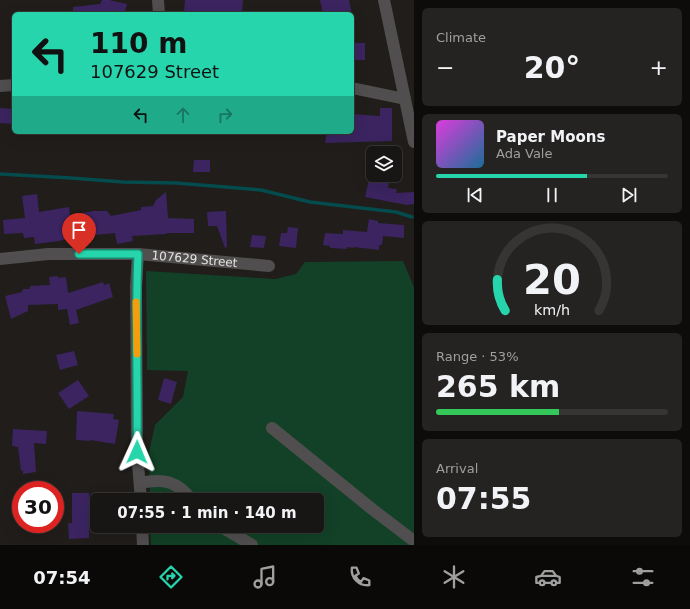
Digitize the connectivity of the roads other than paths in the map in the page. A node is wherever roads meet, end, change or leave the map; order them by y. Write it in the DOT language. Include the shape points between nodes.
graph roads {
  1 [pos="158,0"];
  2 [pos="384,0"];
  3 [pos="159,12"];
  4 [pos="12,85"];
  5 [pos="0,86"];
  6 [pos="354,88"];
  7 [pos="405,99"];
  8 [pos="414,142"];
  9 [pos="138,254"];
  10 [pos="0,259"];
  11 [pos="269,266"];
  12 [pos="272,428"];
  13 [pos="140,482"];
  14 [pos="141,493"];
  15 [pos="186,493"];
  16 [pos="142,533"];
  17 [pos="232,533"];
  18 [pos="414,541"];
  19 [pos="143,545"];
  20 [pos="252,545"];
  1 -- 3 [label="street"];
  2 -- 7 [label="street"];
  4 -- 5 [label="street"];
  6 -- 7 [label="street"];
  7 -- 8 [label="street"];
  9 -- 10 [label="street, 107629 Street" via="48,254"];
  9 -- 11 [label="street, 107629 Street"];
  9 -- 13 [label="street" via="137,452"];
  12 -- 18 [label="street"];
  13 -- 14 [label="street"];
  13 -- 15 [label="street" via="167,481"];
  16 -- 19 [label="street"];
  17 -- 20 [label="street"];
}
